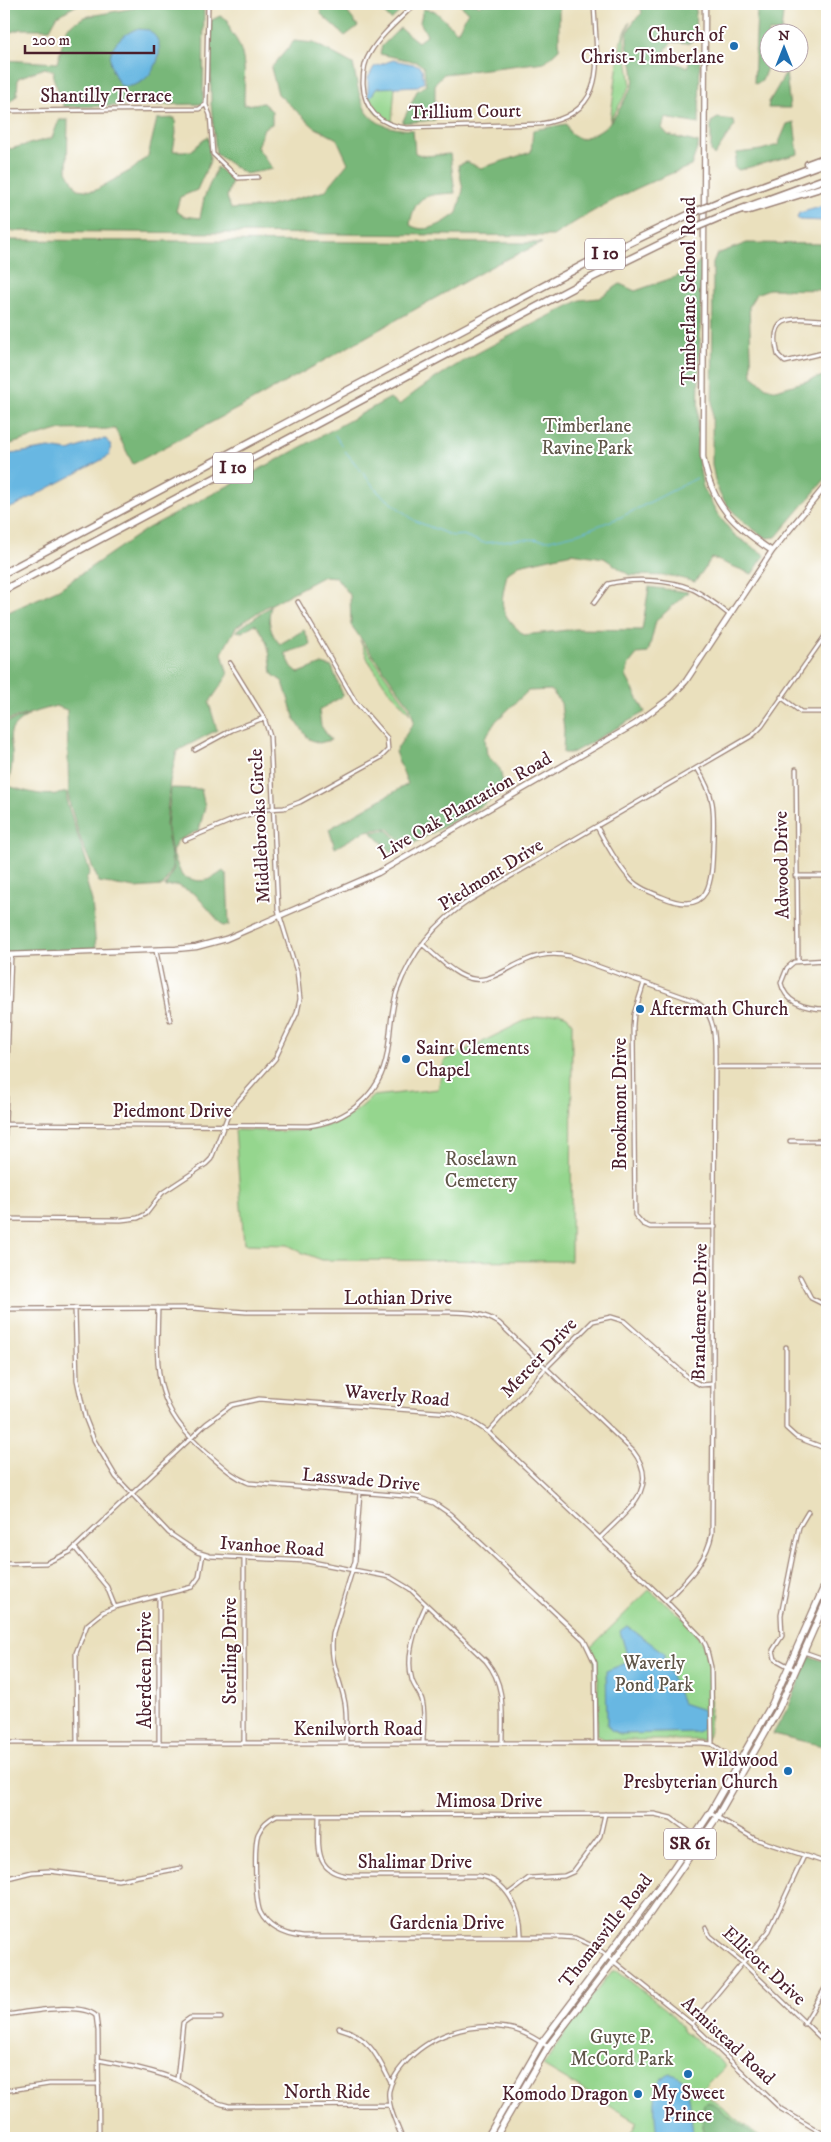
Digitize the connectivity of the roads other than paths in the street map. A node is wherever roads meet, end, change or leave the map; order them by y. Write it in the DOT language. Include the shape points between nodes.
graph roads {
  1 [pos="208,4"];
  2 [pos="415,4"];
  3 [pos="594,4"];
  4 [pos="705,4"];
  5 [pos="206,105"];
  6 [pos="4,110"];
  7 [pos="827,157"];
  8 [pos="827,162"];
  9 [pos="258,176"];
  10 [pos="827,178"];
  11 [pos="827,186"];
  12 [pos="750,190"];
  13 [pos="720,218"];
  14 [pos="827,320"];
  15 [pos="827,352"];
  16 [pos="827,484"];
  17 [pos="772,551"];
  18 [pos="4,573"];
  19 [pos="4,590"];
  20 [pos="298,602"];
  21 [pos="594,603"];
  22 [pos="730,615"];
  23 [pos="827,633"];
  24 [pos="230,663"];
  25 [pos="781,697"];
  26 [pos="827,712"];
  27 [pos="264,718"];
  28 [pos="195,750"];
  29 [pos="697,768"];
  30 [pos="796,769"];
  31 [pos="273,809"];
  32 [pos="597,827"];
  33 [pos="185,840"];
  34 [pos="795,876"];
  35 [pos="827,876"];
  36 [pos="280,917"];
  37 [pos="422,944"];
  38 [pos="156,951"];
  39 [pos="4,955"];
  40 [pos="11,955"];
  41 [pos="798,960"];
  42 [pos="827,960"];
  43 [pos="644,983"];
  44 [pos="827,1009"];
  45 [pos="170,1020"];
  46 [pos="715,1067"];
  47 [pos="827,1067"];
  48 [pos="4,1124"];
  49 [pos="223,1125"];
  50 [pos="790,1142"];
  51 [pos="827,1142"];
  52 [pos="4,1154"];
  53 [pos="4,1219"];
  54 [pos="715,1227"];
  55 [pos="800,1277"];
  56 [pos="827,1306"];
  57 [pos="4,1308"];
  58 [pos="75,1308"];
  59 [pos="158,1308"];
  60 [pos="786,1347"];
  61 [pos="545,1369"];
  62 [pos="713,1384"];
  63 [pos="488,1432"];
  64 [pos="190,1439"];
  65 [pos="827,1449"];
  66 [pos="360,1492"];
  67 [pos="131,1495"];
  68 [pos="808,1512"];
  69 [pos="600,1538"];
  70 [pos="75,1548"];
  71 [pos="203,1554"];
  72 [pos="244,1559"];
  73 [pos="4,1564"];
  74 [pos="353,1569"];
  75 [pos="827,1580"];
  76 [pos="159,1597"];
  77 [pos="820,1597"];
  78 [pos="827,1600"];
  79 [pos="666,1601"];
  80 [pos="426,1605"];
  81 [pos="115,1607"];
  82 [pos="797,1648"];
  83 [pos="804,1651"];
  84 [pos="827,1660"];
  85 [pos="789,1667"];
  86 [pos="796,1670"];
  87 [pos="4,1741"];
  88 [pos="244,1742"];
  89 [pos="346,1742"];
  90 [pos="76,1743"];
  91 [pos="159,1743"];
  92 [pos="423,1743"];
  93 [pos="502,1743"];
  94 [pos="596,1743"];
  95 [pos="712,1744"];
  96 [pos="740,1763"];
  97 [pos="746,1768"];
  98 [pos="710,1813"];
  99 [pos="605,1814"];
  100 [pos="319,1815"];
  101 [pos="717,1817"];
  102 [pos="696,1835"];
  103 [pos="702,1840"];
  104 [pos="804,1856"];
  105 [pos="827,1863"];
  106 [pos="182,1868"];
  107 [pos="4,1879"];
  108 [pos="508,1894"];
  109 [pos="706,1928"];
  110 [pos="276,1929"];
  111 [pos="521,1937"];
  112 [pos="606,1956"];
  113 [pos="612,1962"];
  114 [pos="743,1963"];
  115 [pos="827,1984"];
  116 [pos="4,2015"];
  117 [pos="221,2018"];
  118 [pos="692,2024"];
  119 [pos="804,2024"];
  120 [pos="339,2028"];
  121 [pos="542,2042"];
  122 [pos="827,2044"];
  123 [pos="548,2047"];
  124 [pos="98,2060"];
  125 [pos="177,2080"];
  126 [pos="391,2083"];
  127 [pos="99,2084"];
  128 [pos="4,2091"];
  129 [pos="390,2105"];
  130 [pos="827,2136"];
  131 [pos="99,2138"];
  132 [pos="402,2138"];
  133 [pos="486,2138"];
  134 [pos="495,2138"];
  1 -- 5 [label="street"];
  2 -- 3 [label="street, Trillium Court" via="371,51 363,73 365,96 373,114 386,123 407,128 540,124 574,114 590,95 596,76"];
  4 -- 17 [label="street, Timberlane School Road" via="703,457 711,486 722,508 742,530"];
  5 -- 6 [label="street, Shantilly Terrace" via="200,109"];
  5 -- 9 [label="street" via="214,157 238,178"];
  7 -- 12 [label="highway"];
  8 -- 12 [label="highway, I 10"];
  10 -- 13 [label="highway, I 10"];
  11 -- 13 [label="highway"];
  12 -- 18 [label="highway, I 10, bridge" via="688,215 587,263"];
  13 -- 19 [label="highway, I 10, bridge" via="608,269"];
  14 -- 15 [label="street" via="786,320 778,326 776,335 778,355 785,362"];
  16 -- 17 [label="street, Live Oak Plantation Road"];
  17 -- 22 [label="street, Live Oak Plantation Road"];
  20 -- 31 [label="street" via="355,701 384,733 389,746 380,758 316,794 284,808"];
  21 -- 22 [label="street" via="608,584 664,583 690,589"];
  22 -- 36 [label="street, Live Oak Plantation Road" via="686,681 647,716 404,859"];
  23 -- 25 [label="street, Piedmont Drive"];
  24 -- 27 [label="street, Middlebrooks Circle"];
  25 -- 26 [label="street" via="801,712"];
  25 -- 29 [label="street, Piedmont Drive" via="759,730"];
  27 -- 28 [label="street" via="232,730"];
  27 -- 31 [label="street, Middlebrooks Circle" via="271,749"];
  29 -- 32 [label="street, Piedmont Drive"];
  29 -- 32 [label="street" via="710,790 714,816 712,879 707,892 697,902 673,902 638,886 627,876"];
  30 -- 34 [label="street, Adwood Drive"];
  31 -- 33 [label="street" via="235,819"];
  31 -- 36 [label="street, Middlebrooks Circle"];
  32 -- 37 [label="street, Piedmont Drive" via="458,908"];
  34 -- 35 [label="street"];
  34 -- 41 [label="street, Adwood Drive"];
  36 -- 38 [label="street, Live Oak Plantation Road" via="204,946"];
  36 -- 49 [label="street, Middlebrooks Circle" via="297,972 300,998 297,1013 276,1059 234,1105"];
  37 -- 43 [label="street" via="459,974 476,979 494,978 528,959 554,954"];
  37 -- 49 [label="street, Piedmont Drive" via="397,992 382,1073 361,1103 343,1116 317,1125"];
  38 -- 40 [label="street, Live Oak Plantation Road"];
  38 -- 45 [label="street"];
  39 -- 40 [label="street, Live Oak Plantation Road"];
  40 -- 48 [label="street"];
  41 -- 42 [label="street"];
  41 -- 44 [label="street" via="788,968 782,979 782,988 806,1009"];
  43 -- 46 [label="street, Brandemere Drive" via="695,1001 705,1010 713,1024"];
  43 -- 54 [label="street, Brookmont Drive" via="633,1026 633,1208 638,1220 650,1227"];
  46 -- 47 [label="street"];
  46 -- 54 [label="street, Brandemere Drive"];
  48 -- 49 [label="street, Piedmont Drive"];
  48 -- 52 [label="street"];
  49 -- 53 [label="street, Middlebrooks Circle" via="214,1155 206,1164 162,1193 143,1216 121,1220"];
  50 -- 51 [label="street"];
  54 -- 62 [label="street, Brandemere Drive"];
  55 -- 56 [label="street" via="811,1298"];
  57 -- 58 [label="street, Lothian Drive"];
  58 -- 59 [label="street, Lothian Drive"];
  58 -- 67 [label="street, Ivanhoe Road" via="77,1380 85,1417 108,1466"];
  59 -- 61 [label="street, Lothian Drive" via="246,1312 471,1312 499,1324"];
  59 -- 64 [label="street, Lasswade Drive" via="160,1385 166,1403"];
  60 -- 65 [label="street" via="786,1428 796,1437"];
  61 -- 62 [label="street, Mercer Drive" via="593,1321 611,1317 630,1324 696,1383"];
  61 -- 63 [label="street, Mercer Drive"];
  61 -- 69 [label="street, Lothian Drive" via="632,1451 642,1467 645,1478 642,1492"];
  62 -- 79 [label="street, Brandemere Drive" via="711,1540 697,1568"];
  63 -- 64 [label="street, Waverly Road" via="470,1420 445,1412 259,1400 240,1402 224,1409"];
  63 -- 69 [label="street, Waverly Road"];
  64 -- 66 [label="street, Lasswade Drive" via="228,1471 249,1483"];
  64 -- 67 [label="street, Waverly Road"];
  66 -- 74 [label="street"];
  66 -- 94 [label="street, Lasswade Drive" via="417,1497 439,1506 578,1632 595,1663"];
  67 -- 70 [label="street, Waverly Road"];
  67 -- 71 [label="street, Ivanhoe Road" via="169,1533"];
  68 -- 85 [label="street" via="799,1527 781,1616 782,1636 773,1650 775,1659"];
  69 -- 79 [label="street, Waverly Road"];
  70 -- 73 [label="street, Waverly Road" via="46,1563"];
  70 -- 81 [label="street" via="107,1587"];
  71 -- 72 [label="street, Ivanhoe Road"];
  71 -- 76 [label="street" via="195,1585"];
  72 -- 74 [label="street, Ivanhoe Road" via="294,1559"];
  72 -- 88 [label="street, Sterling Drive"];
  74 -- 80 [label="street, Ivanhoe Road" via="396,1580"];
  74 -- 89 [label="street" via="331,1646 335,1674 345,1701"];
  75 -- 77 [label="main road, Thomasville Road / SR 61"];
  76 -- 81 [label="street"];
  76 -- 91 [label="street, Aberdeen Drive"];
  77 -- 78 [label="main road"];
  77 -- 82 [label="main road, Thomasville Road / SR 61"];
  78 -- 83 [label="main road, Thomasville Road / SR 61"];
  79 -- 95 [label="street, Waverly Road" via="694,1628 708,1651 712,1667"];
  80 -- 92 [label="street" via="412,1643 410,1661 412,1680 424,1710"];
  80 -- 93 [label="street, Ivanhoe Road" via="486,1661 496,1675 501,1696"];
  81 -- 90 [label="street" via="102,1612 87,1626 78,1646"];
  82 -- 83 [label="street"];
  82 -- 85 [label="main road, Thomasville Road / SR 61"];
  83 -- 84 [label="street"];
  83 -- 86 [label="main road, Thomasville Road / SR 61"];
  85 -- 86 [label="street"];
  85 -- 96 [label="main road, Thomasville Road / SR 61"];
  86 -- 97 [label="main road, Thomasville Road / SR 61"];
  87 -- 90 [label="street, Kenilworth Road"];
  88 -- 89 [label="street, Kenilworth Road"];
  88 -- 91 [label="street, Kenilworth Road"];
  89 -- 92 [label="street, Kenilworth Road"];
  90 -- 91 [label="street, Kenilworth Road"];
  92 -- 93 [label="street, Kenilworth Road"];
  93 -- 94 [label="street, Kenilworth Road"];
  94 -- 95 [label="street, Kenilworth Road"];
  95 -- 96 [label="street"];
  96 -- 97 [label="street"];
  96 -- 98 [label="main road, Thomasville Road / SR 61"];
  97 -- 101 [label="main road, Thomasville Road / SR 61"];
  98 -- 101 [label="street"];
  98 -- 102 [label="main road, Thomasville Road / SR 61"];
  99 -- 100 [label="street, Mimosa Drive"];
  99 -- 102 [label="street, Mimosa Drive" via="663,1816 678,1821"];
  99 -- 108 [label="street" via="600,1836 573,1872 564,1876 530,1878"];
  100 -- 108 [label="street, Shalimar Drive" via="320,1856 332,1872 352,1876 485,1876"];
  100 -- 110 [label="street, Mimosa Drive" via="277,1815 262,1826 257,1836 260,1912"];
  101 -- 103 [label="main road, Thomasville Road / SR 61"];
  101 -- 104 [label="street" via="755,1839"];
  102 -- 103 [label="street, Mimosa Drive"];
  102 -- 112 [label="main road, Thomasville Road / SR 61"];
  103 -- 113 [label="main road, Thomasville Road / SR 61"];
  104 -- 105 [label="street"];
  104 -- 114 [label="street" via="769,1931"];
  106 -- 107 [label="street" via="118,1880 49,1871"];
  108 -- 111 [label="street, Shalimar Drive" via="517,1909"];
  109 -- 114 [label="street, Ellicott Drive" via="710,1936"];
  110 -- 111 [label="street, Gardenia Drive" via="286,1935 302,1937"];
  111 -- 112 [label="street, Gardenia Drive" via="575,1938"];
  112 -- 113 [label="street, Gardenia Drive"];
  112 -- 121 [label="main road, Thomasville Road / SR 61"];
  113 -- 118 [label="street, Armistead Road"];
  113 -- 123 [label="main road, Thomasville Road / SR 61"];
  114 -- 118 [label="street"];
  114 -- 119 [label="street, Ellicott Drive"];
  115 -- 119 [label="street"];
  116 -- 124 [label="street" via="43,2010 85,2010 96,2016"];
  117 -- 125 [label="street" via="190,2018 182,2023"];
  118 -- 130 [label="street, Armistead Road" via="769,2099"];
  119 -- 122 [label="street, Ellicott Drive"];
  120 -- 126 [label="street" via="363,2038 373,2048"];
  121 -- 123 [label="street, North Ride"];
  121 -- 126 [label="street, North Ride" via="519,2031 499,2027 447,2034 420,2047"];
  121 -- 133 [label="main road, Thomasville Road / SR 61"];
  123 -- 134 [label="main road, Thomasville Road / SR 61"];
  124 -- 125 [label="street, North Ride"];
  124 -- 127 [label="street"];
  125 -- 129 [label="street, North Ride" via="214,2103 228,2106"];
  126 -- 129 [label="street, North Ride"];
  127 -- 128 [label="street" via="49,2084"];
  127 -- 131 [label="street"];
  129 -- 132 [label="street"];
}
